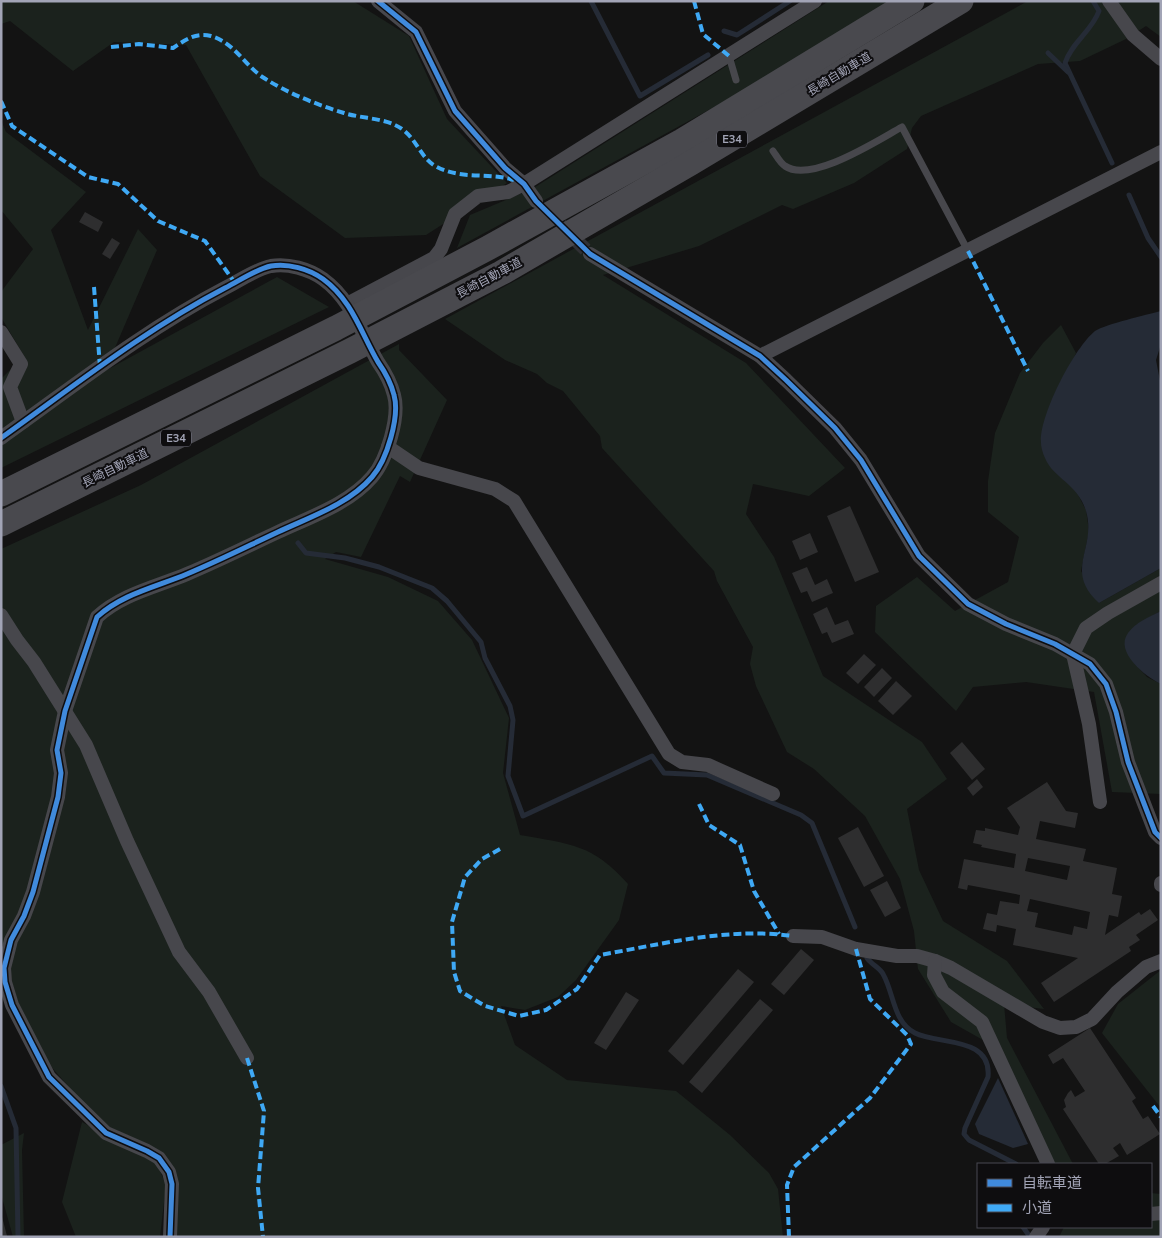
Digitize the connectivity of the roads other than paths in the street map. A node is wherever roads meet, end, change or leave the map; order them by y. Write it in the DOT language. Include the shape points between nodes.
graph roads {
  1 [pos="378,1"];
  2 [pos="815,1"];
  3 [pos="912,1"];
  4 [pos="960,1"];
  5 [pos="1109,1"];
  6 [pos="728,56"];
  7 [pos="1161,59"];
  8 [pos="736,80"];
  9 [pos="773,151"];
  10 [pos="1161,152"];
  11 [pos="524,184"];
  12 [pos="536,201"];
  13 [pos="968,251"];
  14 [pos="590,254"];
  15 [pos="349,303"];
  16 [pos="1,332"];
  17 [pos="760,356"];
  18 [pos="23,422"];
  19 [pos="1,438"];
  20 [pos="388,447"];
  21 [pos="1,494"];
  22 [pos="1,524"];
  23 [pos="1161,583"];
  24 [pos="1,615"];
  25 [pos="1073,654"];
  26 [pos="65,712"];
  27 [pos="773,794"];
  28 [pos="1100,802"];
  29 [pos="1161,838"];
  30 [pos="793,936"];
  31 [pos="935,961"];
  32 [pos="1161,961"];
  33 [pos="247,1058"];
  34 [pos="1048,1163"];
  35 [pos="170,1237"];
  1 -- 11 [label="street" via="416,32 455,112 505,168"];
  2 -- 6 [label="street"];
  3 -- 21 [label="highway, 長崎自動車道 / E34" via="682,141 488,248 336,328"];
  4 -- 22 [label="highway, 長崎自動車道 / E34" via="501,273"];
  5 -- 7 [label="street" via="1133,35"];
  6 -- 8 [label="lane"];
  6 -- 11 [label="street"];
  9 -- 13 [label="lane" via="785,166 804,171 836,162 902,127"];
  10 -- 13 [label="street"];
  11 -- 12 [label="street"];
  11 -- 15 [label="street" via="508,192 478,196 455,214 434,258"];
  13 -- 17 [label="street"];
  14 -- 17 [label="street"];
  15 -- 18 [label="street" via="323,279 294,266 270,266 200,301 100,366"];
  15 -- 20 [label="street" via="388,377 395,397"];
  16 -- 18 [label="street" via="21,364 10,387"];
  17 -- 25 [label="street" via="835,428 861,460 919,556 945,583 968,604"];
  18 -- 19 [label="street"];
  20 -- 26 [label="street" via="374,475 337,504 188,573 125,597 107,608 97,617 89,634"];
  20 -- 27 [label="street" via="419,468 494,489 514,501 669,754 682,762 708,765"];
  23 -- 25 [label="street" via="1086,628"];
  24 -- 26 [label="street"];
  25 -- 28 [label="street" via="1089,724"];
  25 -- 29 [label="street" via="1090,664 1106,684 1128,762 1155,832"];
  26 -- 33 [label="street" via="86,745 179,952 208,992"];
  26 -- 35 [label="street" via="58,750 61,773 58,798 33,892 11,940 4,968 5,982 12,1005 49,1077 106,1133 147,1151 158,1158 169,1172 172,1184"];
  30 -- 31 [label="street" via="822,937 856,948"];
  31 -- 32 [label="street" via="1043,1022 1060,1028 1076,1027 1092,1019 1146,967"];
  31 -- 34 [label="street" via="934,976 943,992 982,1022"];
}
